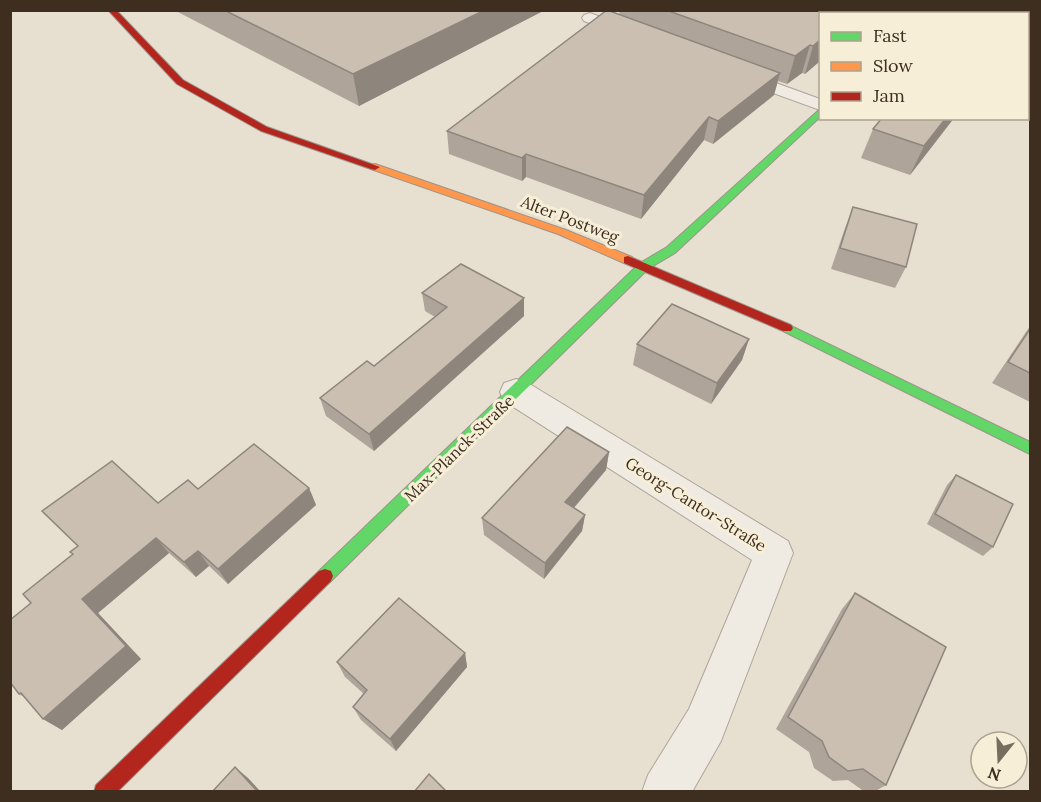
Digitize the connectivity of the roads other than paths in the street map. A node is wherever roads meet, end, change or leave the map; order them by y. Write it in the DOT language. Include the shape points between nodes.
graph roads {
  1 [pos="111,10"];
  2 [pos="590,18"];
  3 [pos="644,38"];
  4 [pos="730,71"];
  5 [pos="819,105"];
  6 [pos="819,112"];
  7 [pos="644,266"];
  8 [pos="516,392"];
  9 [pos="1030,448"];
  10 [pos="103,792"];
  11 [pos="665,792"];
  1 -- 7 [label="street, Alter Postweg" via="180,82 264,129 562,232"];
  2 -- 3 [label="lane"];
  4 -- 5 [label="lane"];
  6 -- 7 [label="street, Max-Planck-Straße" via="671,250"];
  7 -- 8 [label="street, Max-Planck-Straße"];
  7 -- 9 [label="street, Alter Postweg" via="793,330"];
  8 -- 10 [label="street, Max-Planck-Straße"];
  8 -- 11 [label="street, Georg-Cantor-Straße" via="774,553 705,725"];
}
